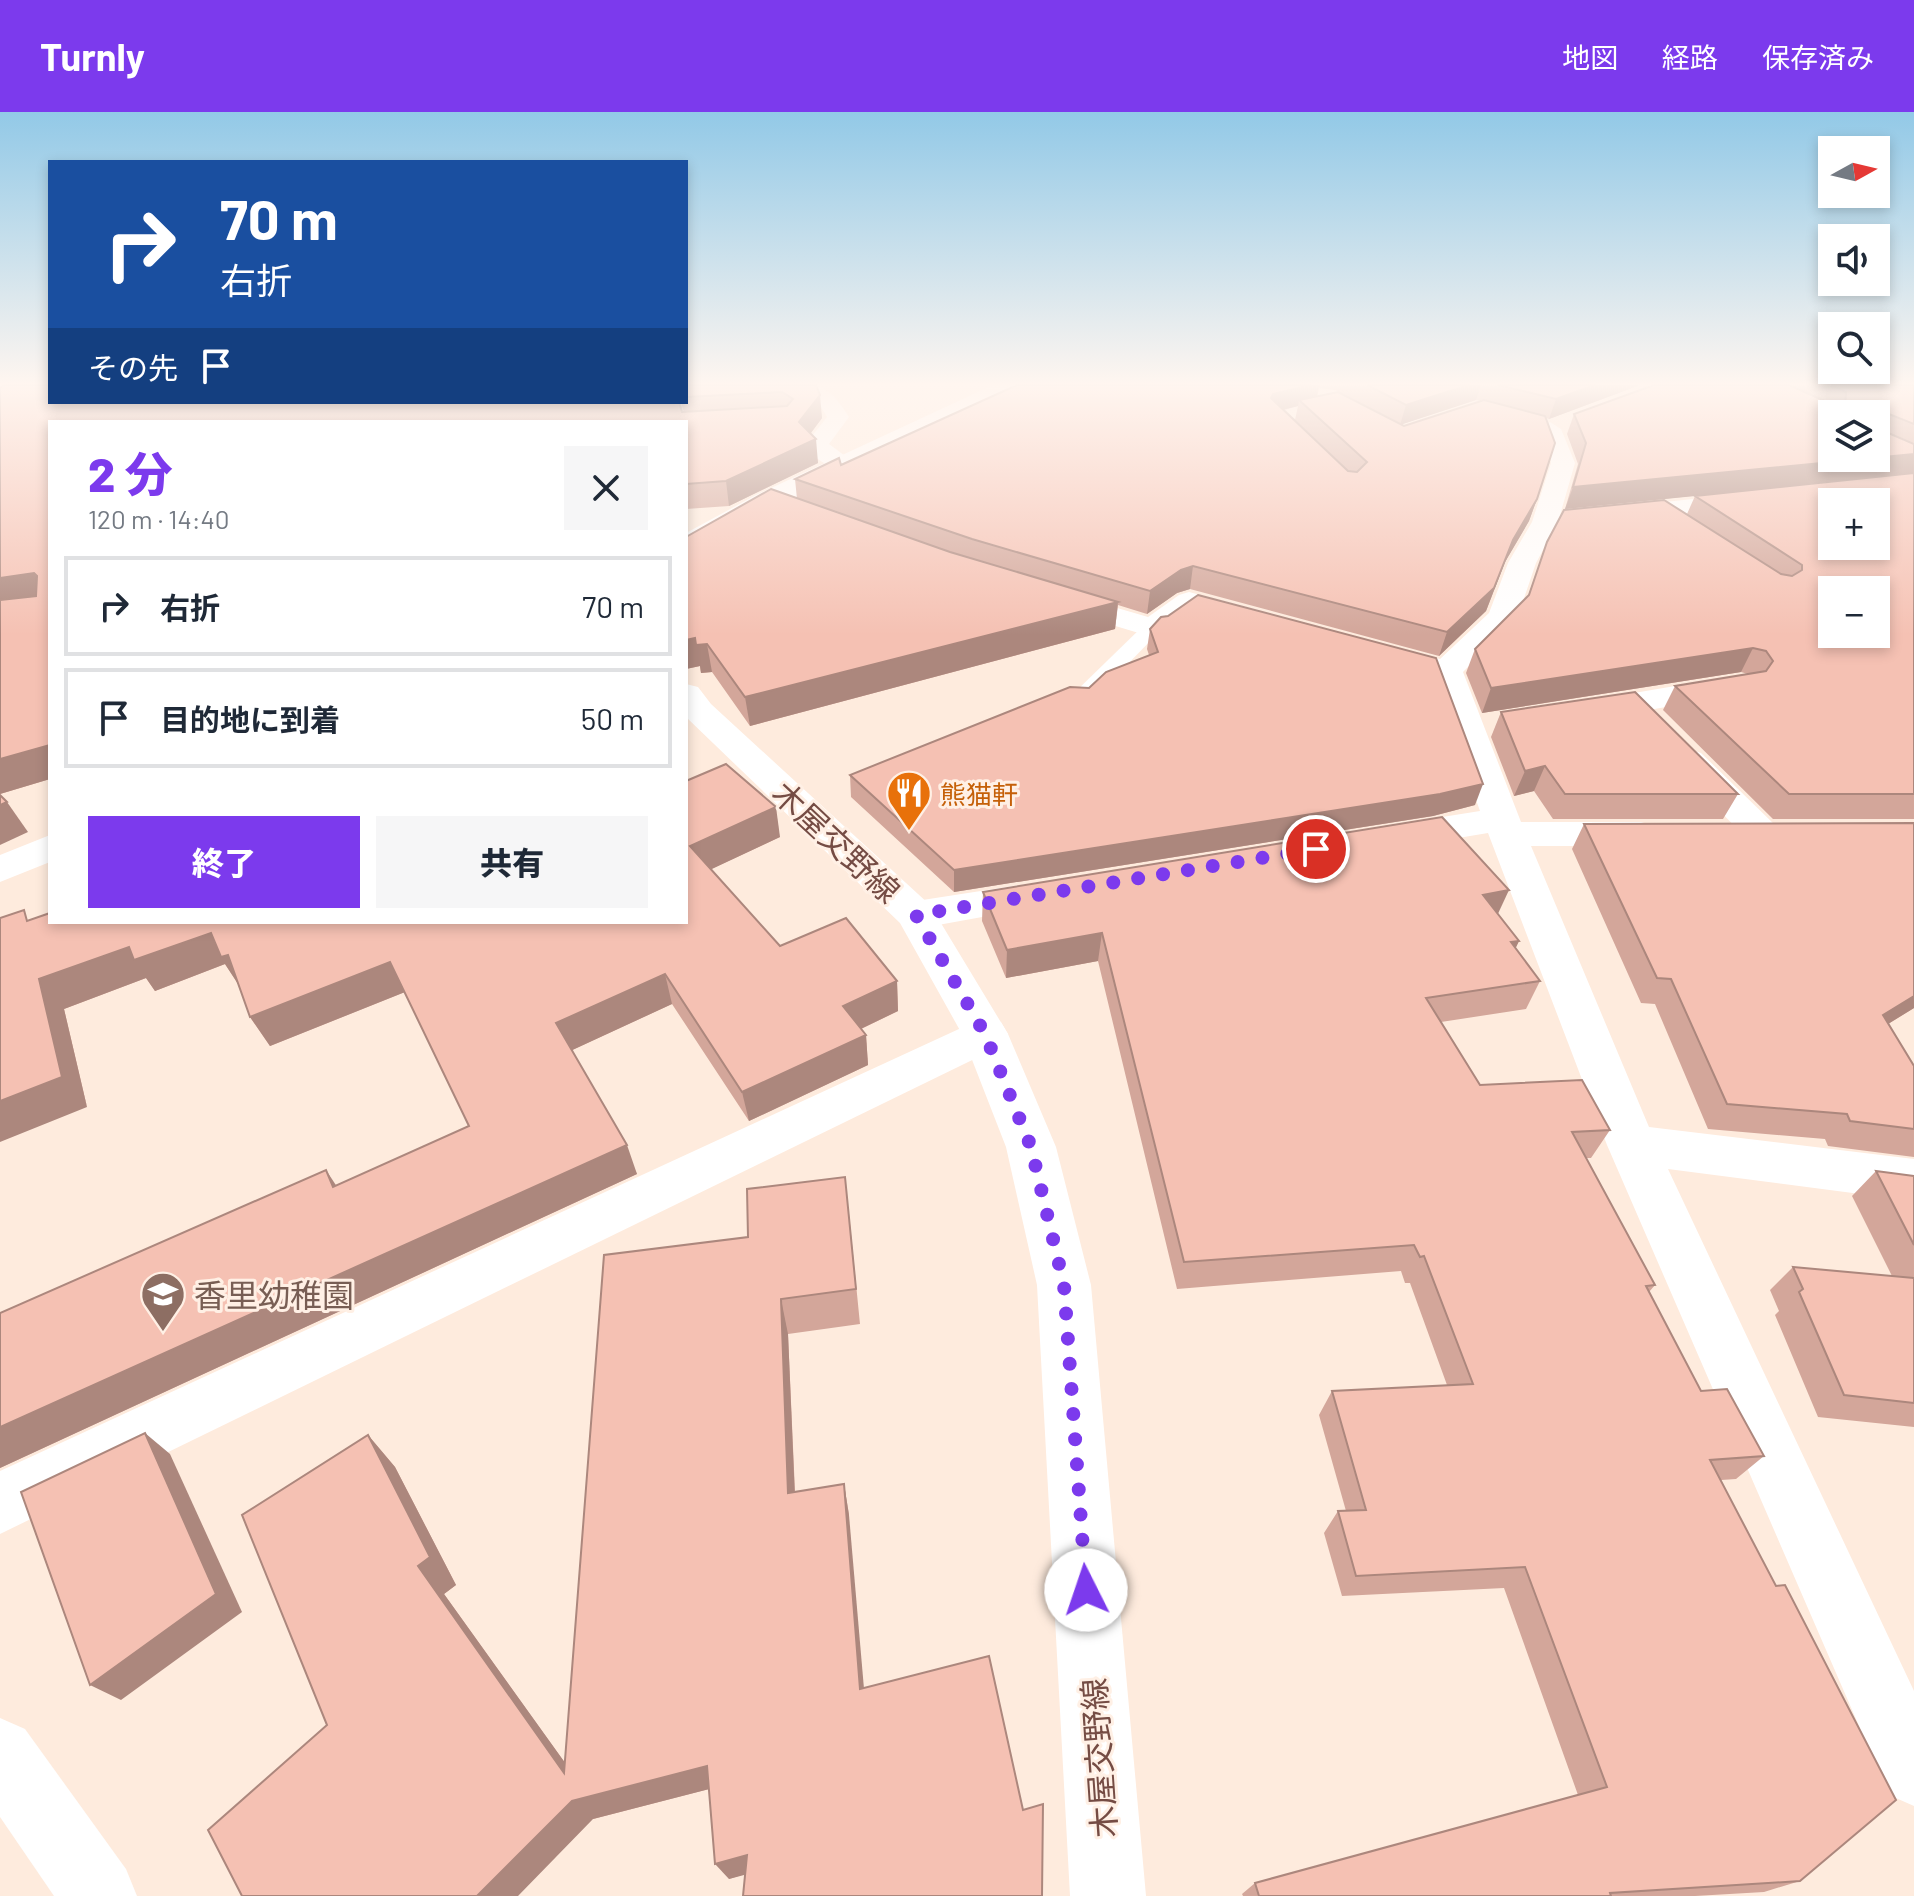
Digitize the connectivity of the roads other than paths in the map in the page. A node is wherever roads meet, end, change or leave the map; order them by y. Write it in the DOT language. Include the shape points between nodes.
graph roads {
  1 [pos="835,468"];
  2 [pos="1563,468"];
  3 [pos="1778,498"];
  4 [pos="765,500"];
  5 [pos="795,511"];
  6 [pos="1657,511"];
  7 [pos="1568,520"];
  8 [pos="1681,526"];
  9 [pos="688,541"];
  10 [pos="1034,593"];
  11 [pos="1280,625"];
  12 [pos="1152,628"];
  13 [pos="1386,654"];
  14 [pos="1446,670"];
  15 [pos="1741,685"];
  16 [pos="688,697"];
  17 [pos="1079,701"];
  18 [pos="1634,704"];
  19 [pos="1558,715"];
  20 [pos="1504,826"];
  21 [pos="1362,842"];
  22 [pos="48,848"];
  23 [pos="0,870"];
  24 [pos="1070,890"];
  25 [pos="916,915"];
  26 [pos="985,1034"];
  27 [pos="1632,1145"];
  28 [pos="1914,1180"];
  29 [pos="0,1503"];
  30 [pos="0,1754"];
  31 [pos="1914,1770"];
  32 [pos="99,1896"];
  33 [pos="1108,1896"];
  1 -- 4 [label="street"];
  2 -- 7 [label="street"];
  3 -- 6 [label="street"];
  4 -- 5 [label="street"];
  4 -- 9 [label="street"];
  6 -- 7 [label="street"];
  6 -- 8 [label="lane"];
  7 -- 14 [label="street" via="1522,563 1503,616"];
  10 -- 12 [label="street"];
  11 -- 12 [label="street" via="1189,601"];
  12 -- 17 [label="lane"];
  13 -- 14 [label="street"];
  14 -- 20 [label="street" via="1481,726"];
  15 -- 18 [label="street"];
  16 -- 25 [label="street, 木屋交野線"];
  18 -- 19 [label="street"];
  18 -- 20 [label="street" via="1778,834"];
  20 -- 21 [label="street"];
  20 -- 27 [label="street"];
  22 -- 23 [label="street"];
  24 -- 25 [label="street"];
  25 -- 26 [label="street, 木屋交野線"];
  26 -- 29 [label="street"];
  26 -- 33 [label="street, 木屋交野線" via="1031,1147 1064,1285"];
  27 -- 28 [label="street"];
  27 -- 31 [label="street"];
  30 -- 32 [label="street"];
}
